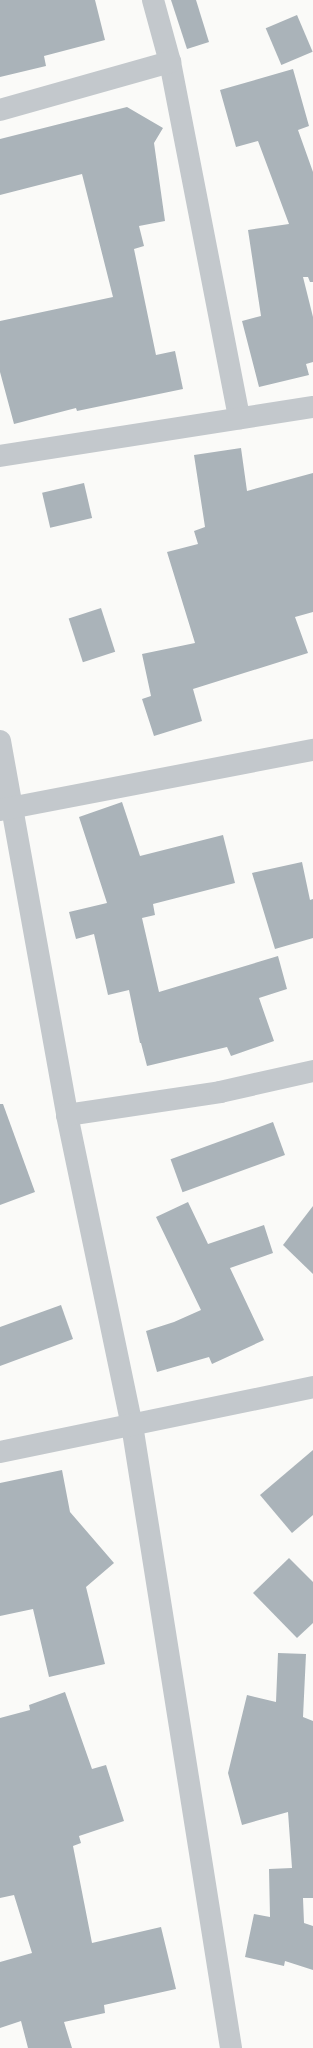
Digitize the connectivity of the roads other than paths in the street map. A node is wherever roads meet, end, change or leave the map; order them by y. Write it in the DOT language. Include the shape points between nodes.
graph roads {
  1 [pos="153,0"];
  2 [pos="170,62"];
  3 [pos="0,110"];
  4 [pos="313,407"];
  5 [pos="239,418"];
  6 [pos="0,456"];
  7 [pos="0,741"];
  8 [pos="313,750"];
  9 [pos="6,809"];
  10 [pos="313,1071"];
  11 [pos="68,1115"];
  12 [pos="313,1387"];
  13 [pos="132,1426"];
  14 [pos="0,1452"];
  15 [pos="231,2048"];
  1 -- 2 [label="street"];
  2 -- 3 [label="street"];
  2 -- 5 [label="street"];
  4 -- 5 [label="street"];
  5 -- 6 [label="street"];
  7 -- 9 [label="street"];
  8 -- 9 [label="street"];
  9 -- 11 [label="street"];
  10 -- 11 [label="street" via="220,1092"];
  11 -- 13 [label="street"];
  12 -- 13 [label="street"];
  13 -- 14 [label="street"];
  13 -- 15 [label="street"];
}
